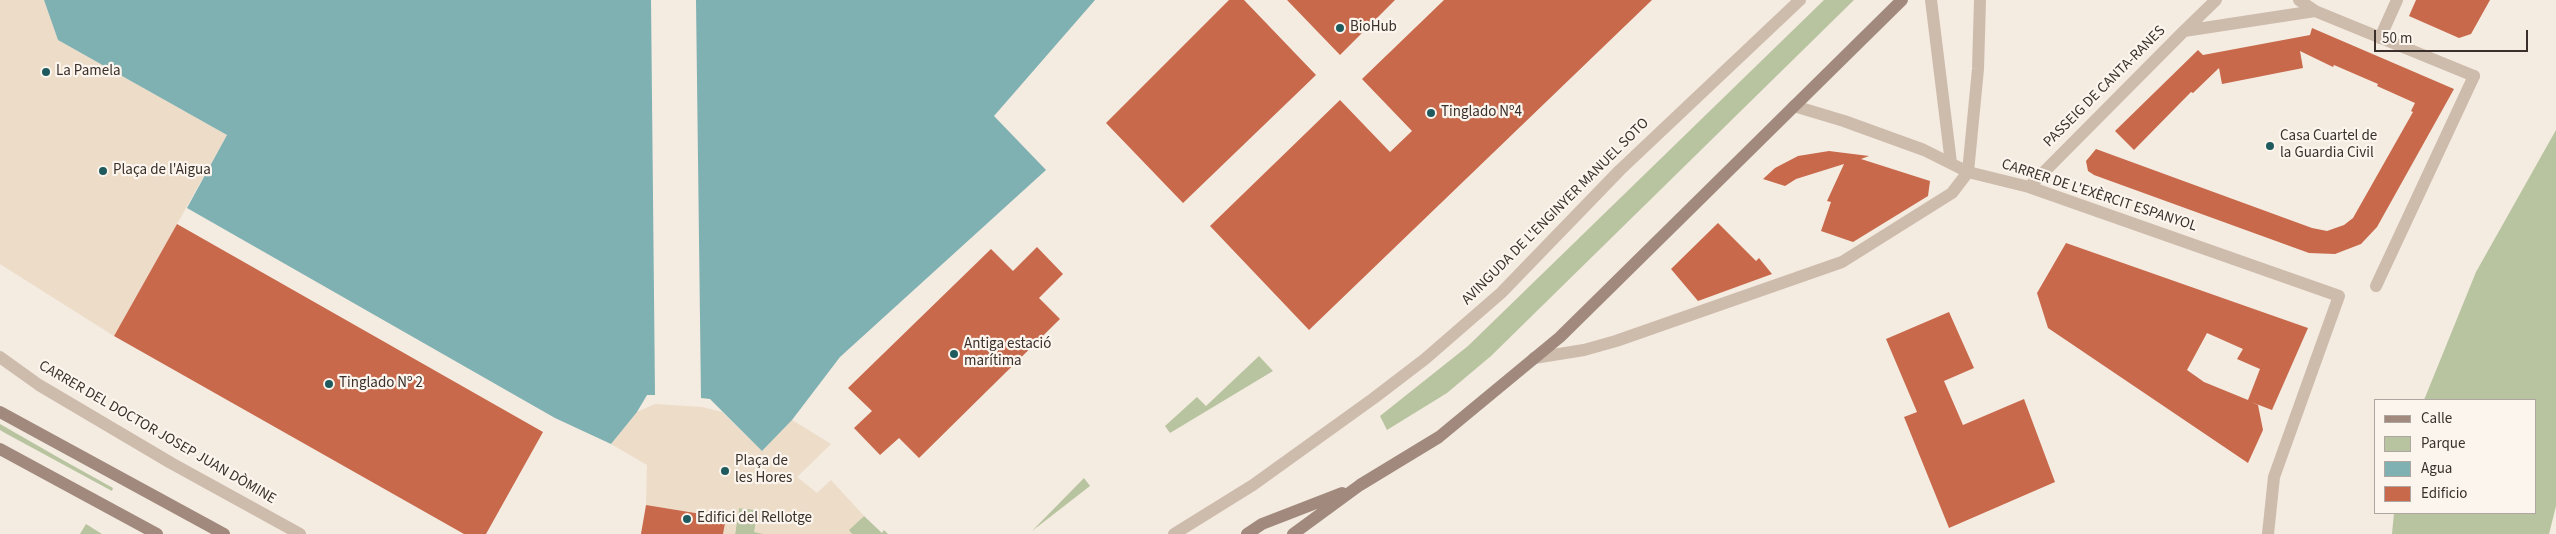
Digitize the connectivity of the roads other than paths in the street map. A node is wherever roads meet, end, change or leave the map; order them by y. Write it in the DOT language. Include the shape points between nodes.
graph roads {
  1 [pos="1800,0"];
  2 [pos="1902,0"];
  3 [pos="1931,0"];
  4 [pos="1980,0"];
  5 [pos="2216,0"];
  6 [pos="2299,0"];
  7 [pos="2397,0"];
  8 [pos="2315,12"];
  9 [pos="2184,31"];
  10 [pos="2380,38"];
  11 [pos="1794,106"];
  12 [pos="1951,163"];
  13 [pos="1968,172"];
  14 [pos="2029,186"];
  15 [pos="2376,286"];
  16 [pos="0,357"];
  17 [pos="1534,358"];
  18 [pos="0,412"];
  19 [pos="0,449"];
  20 [pos="1360,485"];
  21 [pos="157,534"];
  22 [pos="224,534"];
  23 [pos="300,534"];
  24 [pos="1174,534"];
  25 [pos="1247,534"];
  26 [pos="1293,534"];
  27 [pos="2268,534"];
  1 -- 24 [label="street, AVINGUDA DE L'ENGINYER MANUEL SOTO" via="1620,170 1501,293 1425,359 1253,485"];
  2 -- 11 [label="main road"];
  3 -- 12 [label="street"];
  4 -- 13 [label="street" via="1978,70"];
  5 -- 9 [label="street, PASSEIG DE CANTA-RANES"];
  6 -- 8 [label="street"];
  7 -- 10 [label="street"];
  8 -- 9 [label="street, PASSEIG DE CANTA-RANES"];
  8 -- 10 [label="street"];
  9 -- 14 [label="street, PASSEIG DE CANTA-RANES"];
  10 -- 15 [label="street" via="2474,76"];
  11 -- 12 [label="street, CARRER DE L'EXÈRCIT ESPANYOL" via="1853,124"];
  11 -- 17 [label="main road" via="1560,337"];
  12 -- 13 [label="street, CARRER DE L'EXÈRCIT ESPANYOL"];
  13 -- 14 [label="street, CARRER DE L'EXÈRCIT ESPANYOL"];
  13 -- 17 [label="street" via="1952,193 1842,262 1616,341"];
  14 -- 27 [label="street, CARRER DE L'EXÈRCIT ESPANYOL" via="2339,296 2274,477"];
  16 -- 23 [label="street, CARRER DEL DOCTOR JOSEP JUAN DÒMINE" via="38,385"];
  17 -- 20 [label="main road" via="1439,437"];
  18 -- 22 [label="main road"];
  19 -- 21 [label="main road"];
  20 -- 25 [label="main road" via="1262,524"];
  20 -- 26 [label="main road"];
}
